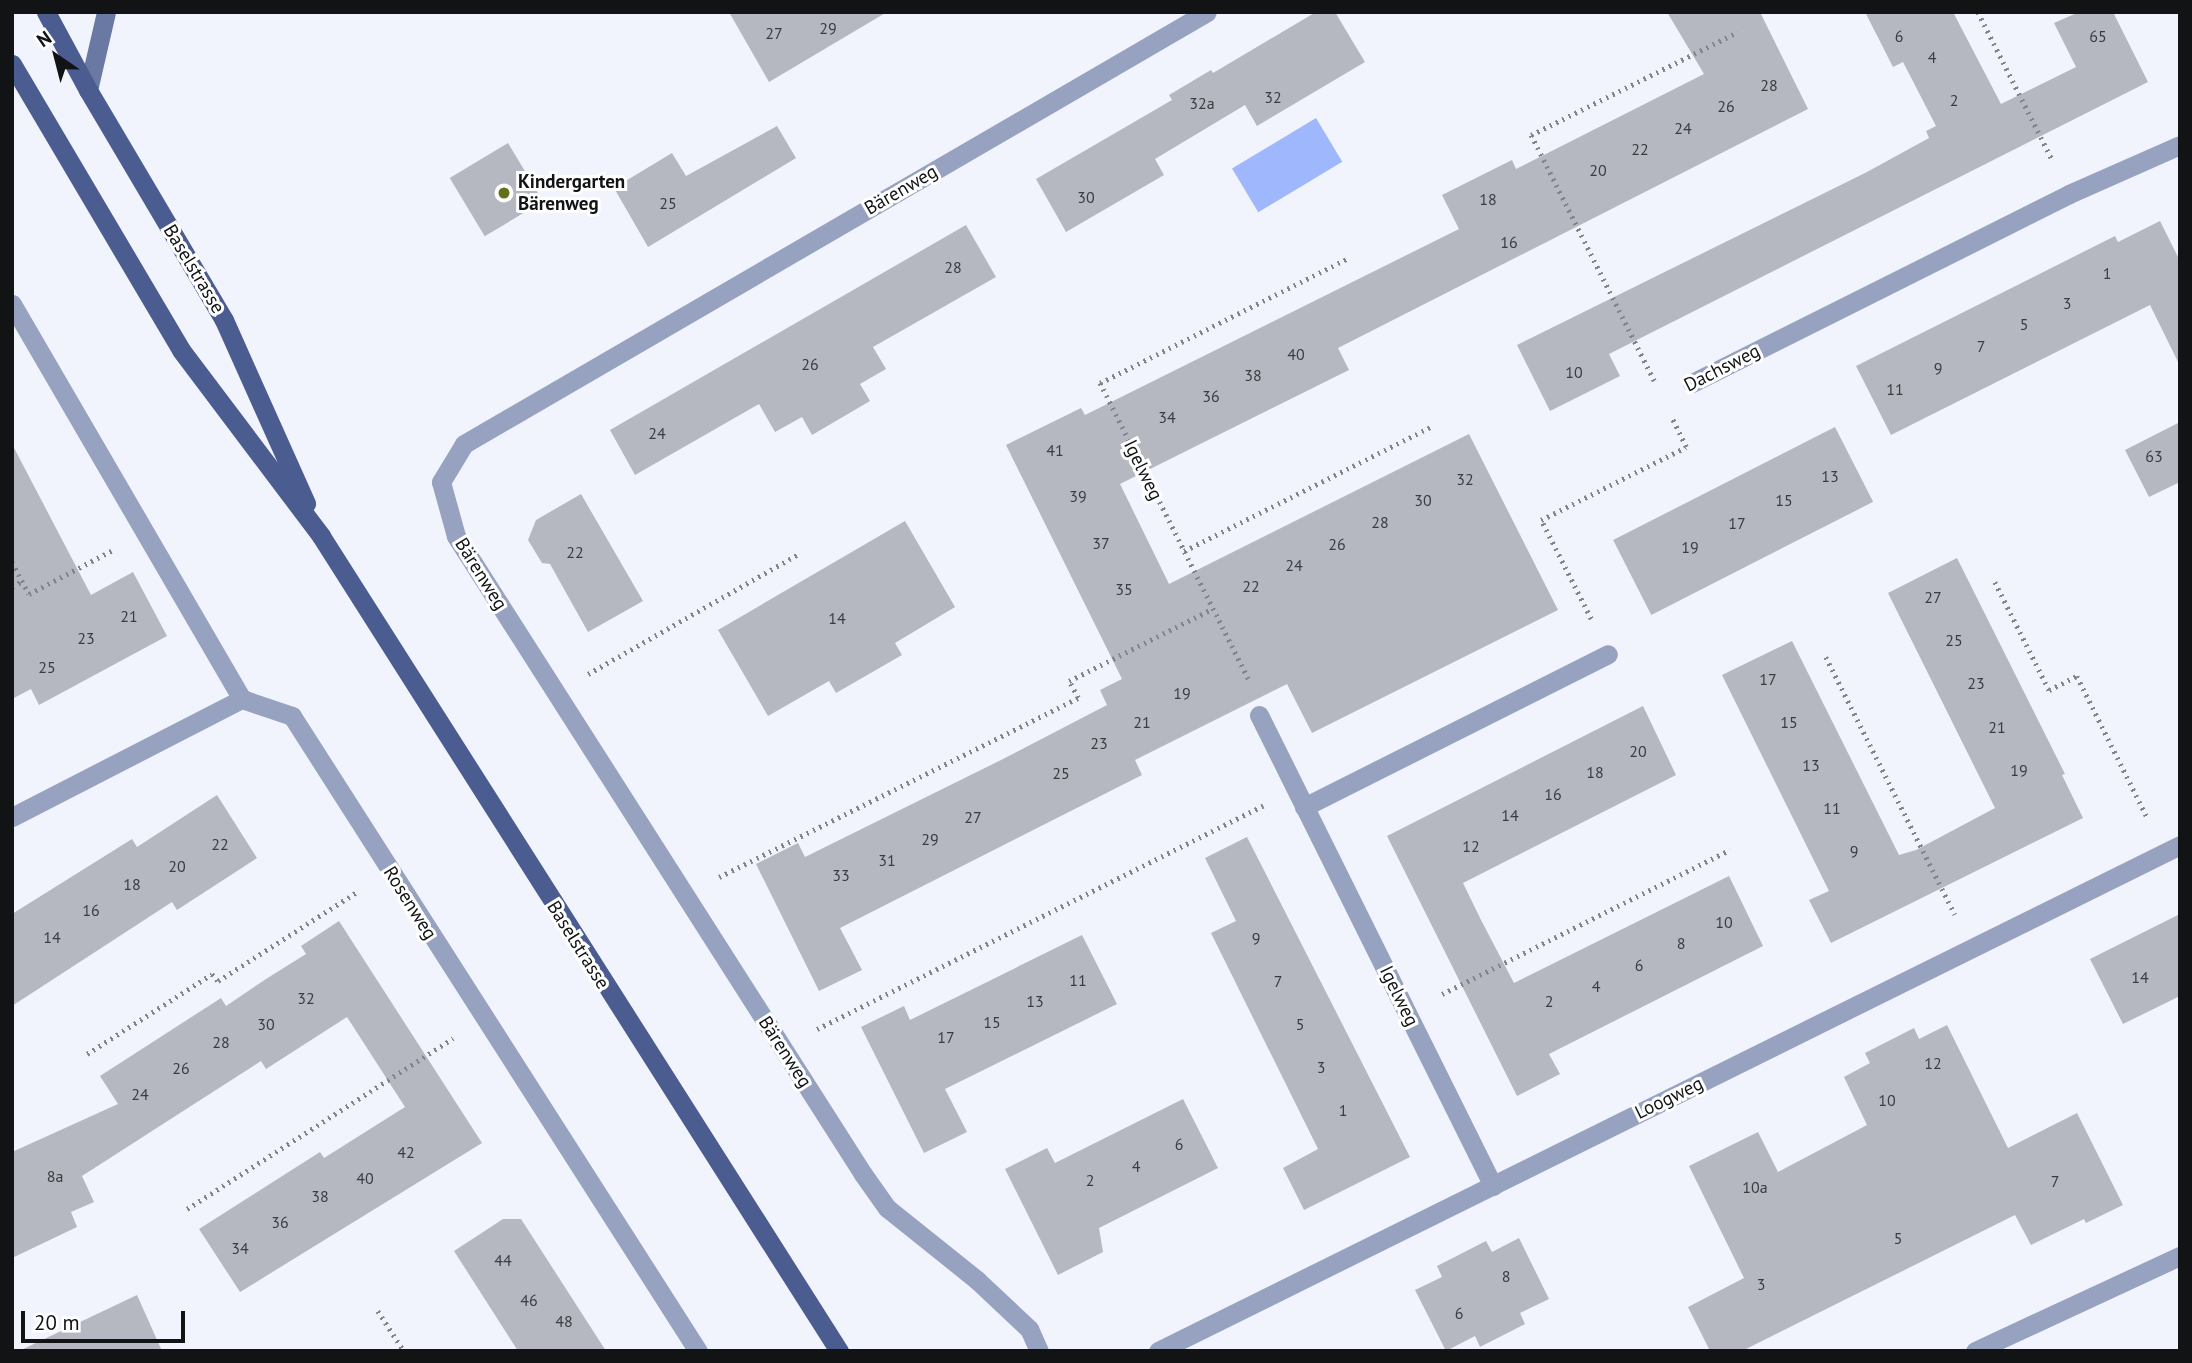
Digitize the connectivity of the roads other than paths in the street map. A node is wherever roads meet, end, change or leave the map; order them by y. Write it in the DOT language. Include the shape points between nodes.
graph roads {
  1 [pos="46,12"];
  2 [pos="106,12"];
  3 [pos="1207,12"];
  4 [pos="12,64"];
  5 [pos="88,90"];
  6 [pos="2180,145"];
  7 [pos="12,304"];
  8 [pos="1692,383"];
  9 [pos="321,536"];
  10 [pos="1608,654"];
  11 [pos="242,699"];
  12 [pos="1259,715"];
  13 [pos="1300,798"];
  14 [pos="12,817"];
  15 [pos="2172,849"];
  16 [pos="1493,1186"];
  17 [pos="2180,1256"];
  18 [pos="698,1351"];
  19 [pos="839,1351"];
  20 [pos="1039,1351"];
  21 [pos="1158,1351"];
  22 [pos="1975,1351"];
  1 -- 5 [label="main road, Baselstrasse"];
  2 -- 5 [label="main road"];
  3 -- 20 [label="street, Bärenweg" via="464,444 441,482 456,536 887,1208 1030,1329"];
  4 -- 9 [label="main road, Baselstrasse" via="181,350"];
  5 -- 9 [label="main road, Baselstrasse" via="224,320"];
  6 -- 8 [label="street, Dachsweg" via="2069,194"];
  7 -- 11 [label="street"];
  9 -- 19 [label="main road, Baselstrasse"];
  10 -- 13 [label="street"];
  11 -- 14 [label="street"];
  11 -- 18 [label="street, Rosenweg" via="292,716"];
  12 -- 13 [label="street, Igelweg"];
  13 -- 16 [label="street, Igelweg"];
  15 -- 16 [label="street, Loogweg"];
  16 -- 21 [label="street, Loogweg"];
  17 -- 22 [label="street"];
}
